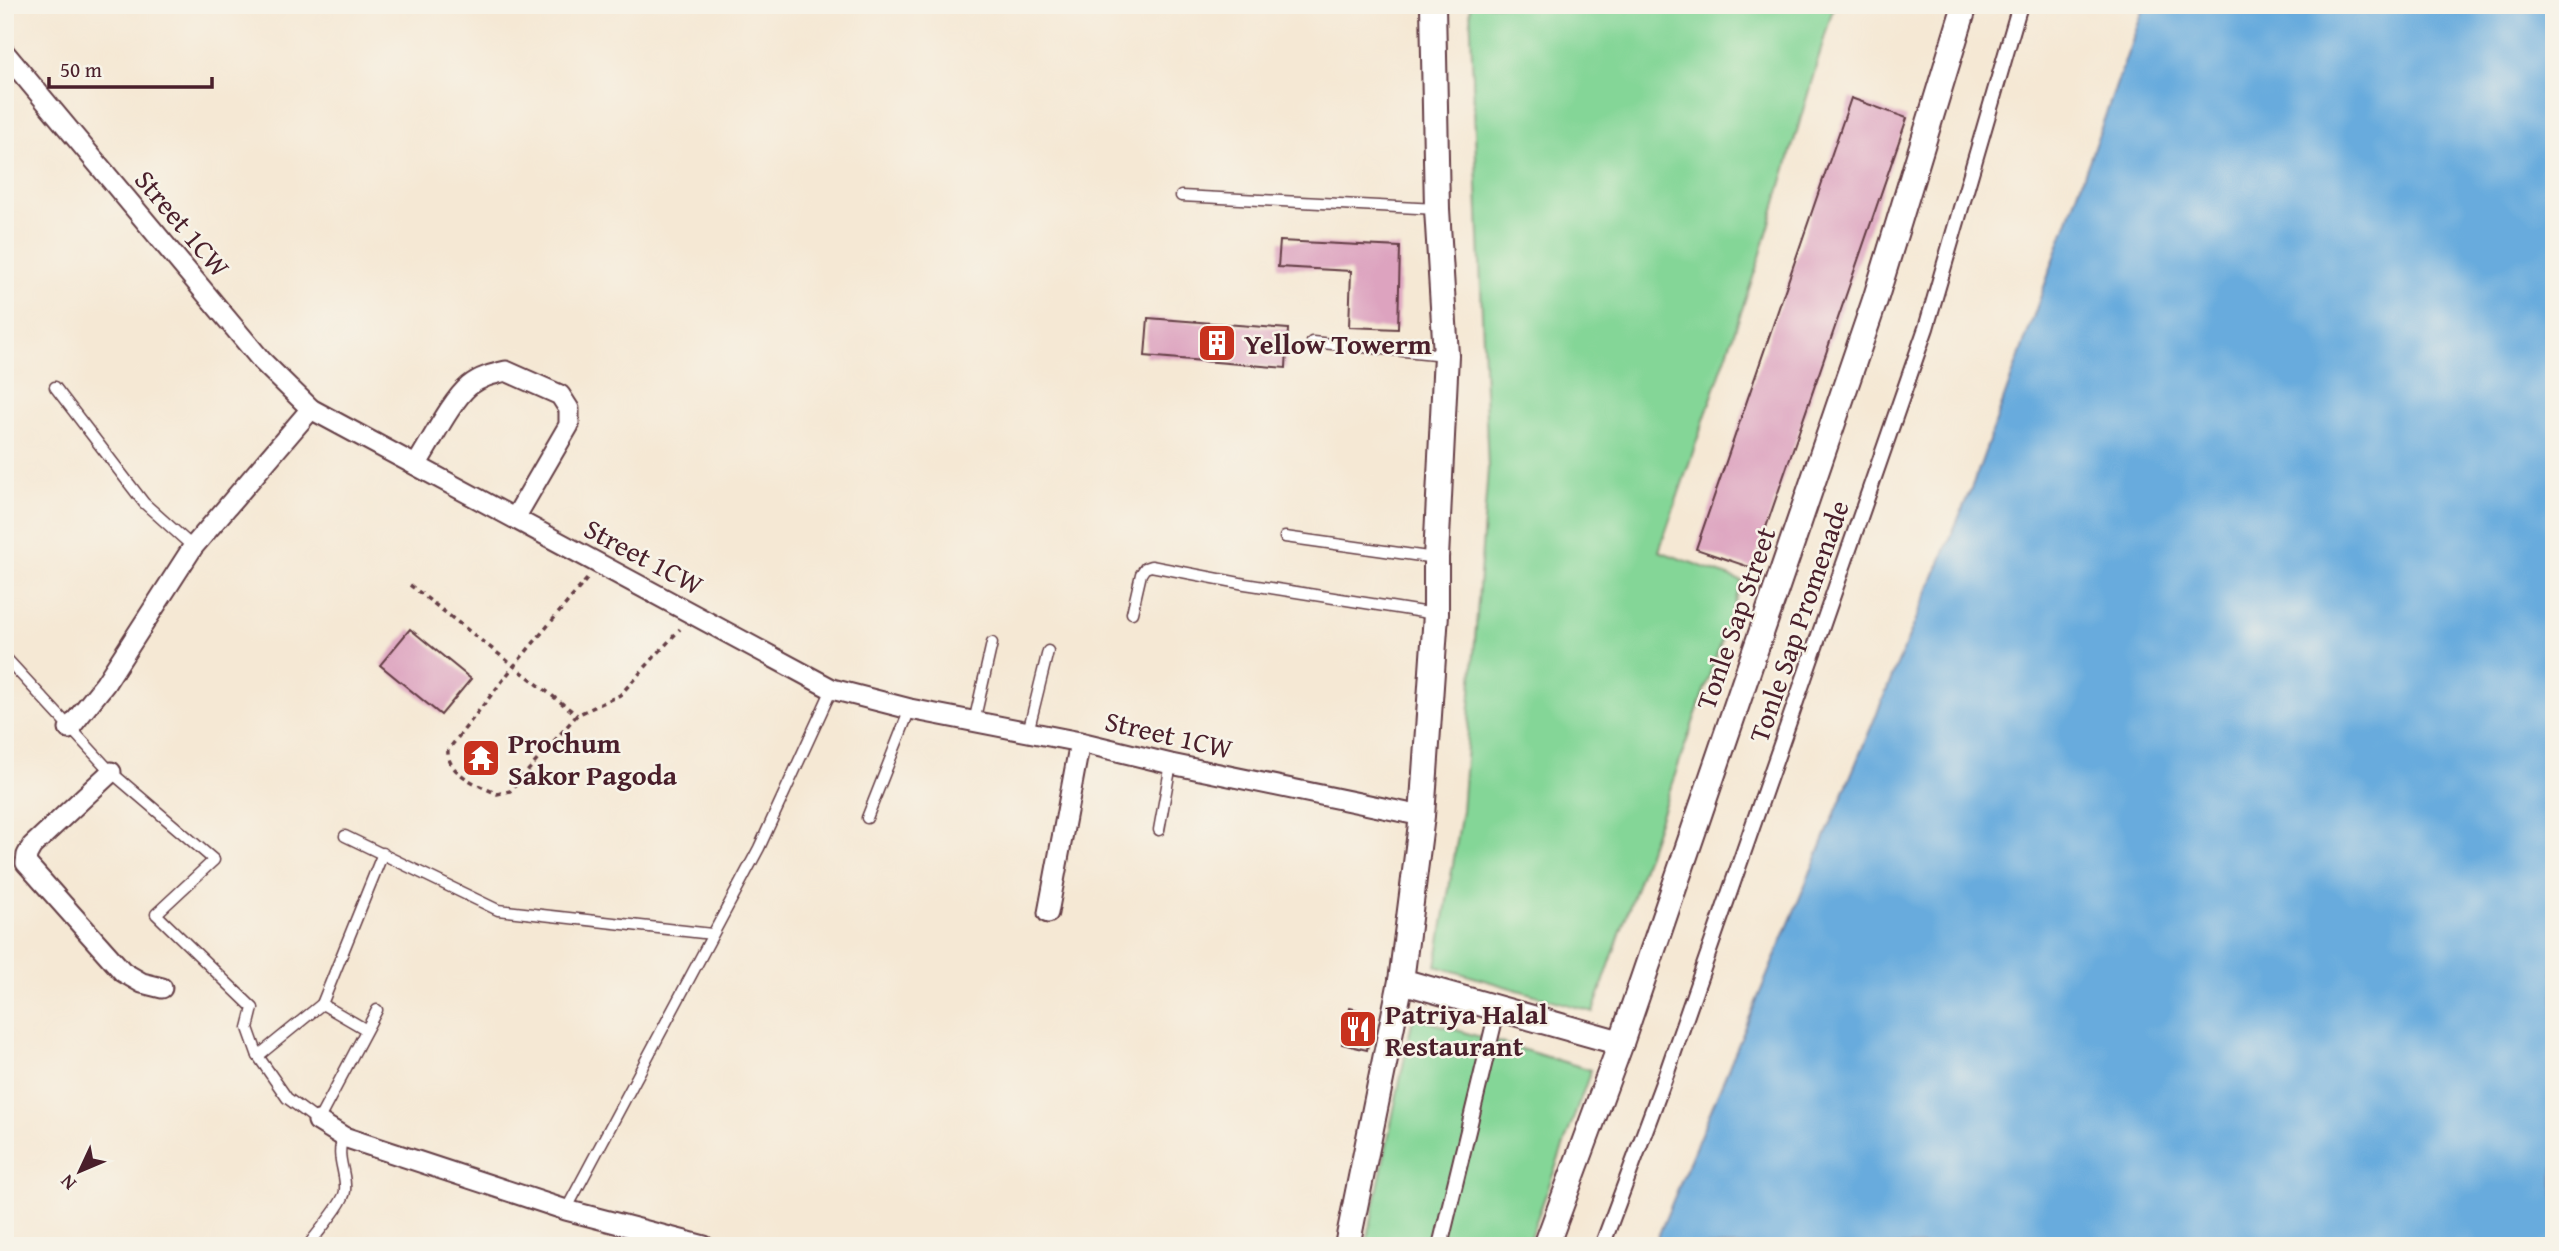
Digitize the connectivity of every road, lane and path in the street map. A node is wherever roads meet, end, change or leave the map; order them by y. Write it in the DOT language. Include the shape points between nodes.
graph roads {
  1 [pos="1433,5"];
  2 [pos="1965,5"];
  3 [pos="2020,5"];
  4 [pos="5,53"];
  5 [pos="1181,195"];
  6 [pos="1437,209"];
  7 [pos="1312,342"];
  8 [pos="1446,355"];
  9 [pos="55,387"];
  10 [pos="311,409"];
  11 [pos="416,465"];
  12 [pos="515,518"];
  13 [pos="1285,537"];
  14 [pos="193,547"];
  15 [pos="1436,558"];
  16 [pos="600,564"];
  17 [pos="410,585"];
  18 [pos="1132,613"];
  19 [pos="694,614"];
  20 [pos="1436,614"];
  21 [pos="992,643"];
  22 [pos="1048,651"];
  23 [pos="5,657"];
  24 [pos="514,666"];
  25 [pos="832,689"];
  26 [pos="910,709"];
  27 [pos="577,715"];
  28 [pos="974,723"];
  29 [pos="69,729"];
  30 [pos="1028,732"];
  31 [pos="1080,742"];
  32 [pos="1171,764"];
  33 [pos="111,772"];
  34 [pos="1422,816"];
  35 [pos="867,818"];
  36 [pos="1159,830"];
  37 [pos="345,836"];
  38 [pos="383,853"];
  39 [pos="1048,913"];
  40 [pos="712,934"];
  41 [pos="1401,981"];
  42 [pos="162,988"];
  43 [pos="322,1004"];
  44 [pos="1498,1007"];
  45 [pos="377,1010"];
  46 [pos="365,1029"];
  47 [pos="1620,1043"];
  48 [pos="258,1056"];
  49 [pos="318,1121"];
  50 [pos="344,1137"];
  51 [pos="566,1210"];
  52 [pos="308,1246"];
  53 [pos="704,1246"];
  54 [pos="1347,1246"];
  55 [pos="1440,1246"];
  56 [pos="1546,1246"];
  57 [pos="1602,1246"];
  1 -- 6 [label="street"];
  2 -- 47 [label="street, Tonle Sap Street" via="1875,300"];
  3 -- 57 [label="street, Tonle Sap Promenade" via="1926,328 1667,1073"];
  4 -- 10 [label="street, Street 1CW" via="262,361"];
  5 -- 6 [label="lane"];
  6 -- 8 [label="street"];
  7 -- 8 [label="lane"];
  8 -- 15 [label="street"];
  9 -- 14 [label="lane" via="144,503"];
  10 -- 11 [label="street, Street 1CW"];
  10 -- 14 [label="street"];
  11 -- 12 [label="street, Street 1CW"];
  11 -- 12 [label="street" via="469,386 484,377 506,371 560,396 569,409 569,425"];
  12 -- 16 [label="street, Street 1CW"];
  13 -- 15 [label="lane"];
  14 -- 29 [label="street" via="106,684"];
  15 -- 20 [label="street"];
  16 -- 19 [label="street, Street 1CW"];
  16 -- 24 [label="path"];
  17 -- 24 [label="path"];
  18 -- 20 [label="lane" via="1141,574 1151,566"];
  19 -- 25 [label="street, Street 1CW"];
  19 -- 27 [label="path" via="620,695"];
  20 -- 34 [label="street"];
  21 -- 28 [label="lane"];
  22 -- 30 [label="lane"];
  23 -- 29 [label="lane"];
  24 -- 27 [label="path"];
  24 -- 27 [label="path" via="448,750 456,771 497,794 510,791"];
  25 -- 26 [label="street, Street 1CW"];
  25 -- 40 [label="lane" via="759,848"];
  26 -- 28 [label="street, Street 1CW"];
  26 -- 35 [label="lane"];
  28 -- 30 [label="street, Street 1CW"];
  29 -- 33 [label="lane"];
  30 -- 31 [label="street, Street 1CW"];
  31 -- 32 [label="street, Street 1CW"];
  31 -- 39 [label="street"];
  32 -- 34 [label="street, Street 1CW"];
  32 -- 36 [label="lane"];
  33 -- 42 [label="street" via="32,846 26,863 124,972"];
  33 -- 48 [label="lane" via="214,860 156,914 253,1008 248,1028"];
  34 -- 41 [label="street"];
  37 -- 38 [label="lane"];
  38 -- 40 [label="lane" via="498,910"];
  38 -- 43 [label="lane"];
  40 -- 51 [label="lane"];
  41 -- 44 [label="street"];
  41 -- 54 [label="street"];
  43 -- 46 [label="lane"];
  43 -- 48 [label="lane"];
  44 -- 47 [label="street"];
  44 -- 55 [label="street"];
  45 -- 46 [label="lane"];
  46 -- 49 [label="lane"];
  47 -- 56 [label="street, Tonle Sap Street"];
  48 -- 49 [label="lane" via="287,1098"];
  49 -- 50 [label="street"];
  50 -- 51 [label="street"];
  50 -- 52 [label="lane" via="339,1152 345,1194"];
  51 -- 53 [label="street"];
}
